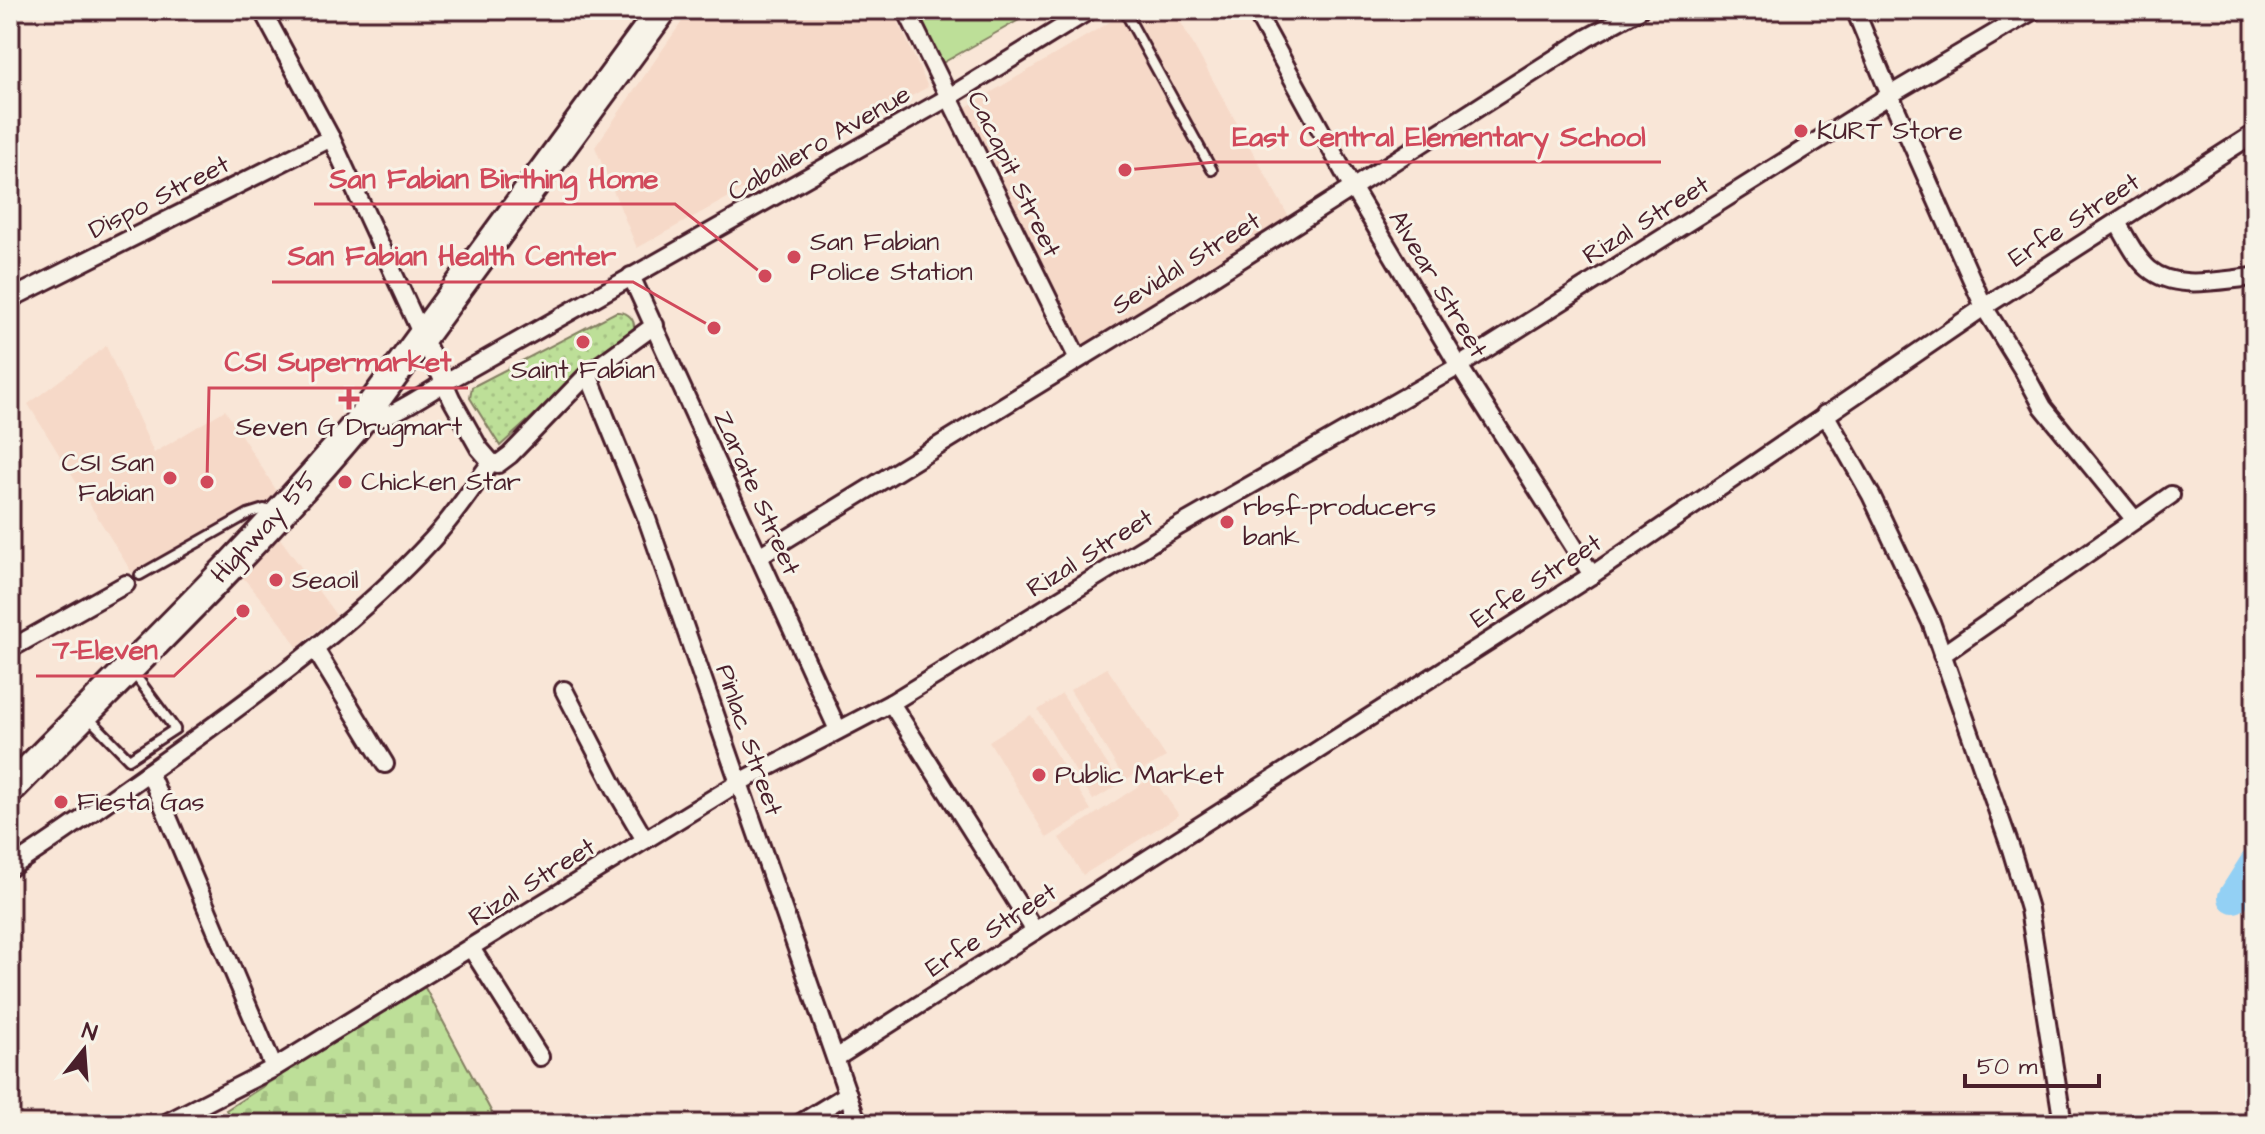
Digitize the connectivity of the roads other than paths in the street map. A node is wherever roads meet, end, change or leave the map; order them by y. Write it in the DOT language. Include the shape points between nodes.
graph roads {
  1 [pos="262,10"];
  2 [pos="662,10"];
  3 [pos="906,10"];
  4 [pos="1090,10"];
  5 [pos="1124,10"];
  6 [pos="1255,10"];
  7 [pos="1639,10"];
  8 [pos="1855,10"];
  9 [pos="2034,10"];
  10 [pos="1890,95"];
  11 [pos="949,97"];
  12 [pos="2255,133"];
  13 [pos="331,138"];
  14 [pos="1212,170"];
  15 [pos="1352,187"];
  16 [pos="2117,222"];
  17 [pos="631,276"];
  18 [pos="2255,277"];
  19 [pos="10,299"];
  20 [pos="1984,307"];
  21 [pos="655,325"];
  22 [pos="423,336"];
  23 [pos="1078,359"];
  24 [pos="1459,366"];
  25 [pos="588,374"];
  26 [pos="444,383"];
  27 [pos="1825,414"];
  28 [pos="357,425"];
  29 [pos="491,462"];
  30 [pos="2171,495"];
  31 [pos="278,514"];
  32 [pos="2135,520"];
  33 [pos="759,556"];
  34 [pos="1592,575"];
  35 [pos="133,580"];
  36 [pos="10,649"];
  37 [pos="315,649"];
  38 [pos="1942,655"];
  39 [pos="129,667"];
  40 [pos="564,690"];
  41 [pos="891,703"];
  42 [pos="84,713"];
  43 [pos="838,730"];
  44 [pos="385,764"];
  45 [pos="149,772"];
  46 [pos="738,783"];
  47 [pos="10,789"];
  48 [pos="645,840"];
  49 [pos="10,868"];
  50 [pos="1035,931"];
  51 [pos="471,948"];
  52 [pos="540,1057"];
  53 [pos="836,1058"];
  54 [pos="274,1068"];
  55 [pos="848,1094"];
  56 [pos="164,1124"];
  57 [pos="799,1124"];
  58 [pos="858,1124"];
  59 [pos="2063,1124"];
  1 -- 13 [label="street"];
  2 -- 22 [label="highway, Highway 55"];
  3 -- 11 [label="street, Cacapit Street"];
  4 -- 11 [label="street, Caballero Avenue"];
  5 -- 14 [label="lane"];
  6 -- 15 [label="street, Alvear Street"];
  7 -- 15 [label="street, Sevidal Street"];
  8 -- 10 [label="street"];
  9 -- 10 [label="street, Rizal Street"];
  10 -- 20 [label="street"];
  10 -- 24 [label="street, Rizal Street"];
  11 -- 17 [label="street, Caballero Avenue"];
  11 -- 23 [label="street, Cacapit Street"];
  12 -- 16 [label="street, Erfe Street"];
  13 -- 19 [label="street, Dispo Street"];
  13 -- 22 [label="street"];
  15 -- 23 [label="street, Sevidal Street"];
  15 -- 24 [label="street, Alvear Street"];
  16 -- 18 [label="street" via="2140,260 2163,277 2193,282"];
  16 -- 20 [label="street, Erfe Street"];
  17 -- 21 [label="street, Zarate Street"];
  17 -- 26 [label="street, Caballero Avenue"];
  20 -- 27 [label="street, Erfe Street"];
  20 -- 32 [label="street" via="2043,407"];
  21 -- 25 [label="street"];
  21 -- 33 [label="street, Zarate Street"];
  22 -- 26 [label="street"];
  22 -- 28 [label="highway, Highway 55"];
  23 -- 33 [label="street, Sevidal Street"];
  24 -- 34 [label="street, Alvear Street"];
  24 -- 41 [label="street, Rizal Street" via="1179,526"];
  25 -- 29 [label="street" via="510,455 498,464"];
  25 -- 46 [label="street, Pinlac Street" via="647,519"];
  26 -- 28 [label="street, Caballero Avenue" via="385,418"];
  26 -- 29 [label="street"];
  27 -- 34 [label="street, Erfe Street"];
  27 -- 38 [label="street" via="1908,570"];
  28 -- 31 [label="highway, Highway 55"];
  29 -- 37 [label="street" via="433,538"];
  30 -- 32 [label="street"];
  31 -- 35 [label="lane" via="264,509 248,514"];
  31 -- 39 [label="highway, Highway 55"];
  32 -- 38 [label="street"];
  33 -- 43 [label="street, Zarate Street"];
  34 -- 50 [label="street, Erfe Street"];
  35 -- 36 [label="street"];
  37 -- 44 [label="street"];
  37 -- 45 [label="street"];
  38 -- 59 [label="street" via="2026,897"];
  39 -- 42 [label="highway, Highway 55"];
  39 -- 42 [label="lane" via="175,729 129,759"];
  40 -- 48 [label="street"];
  41 -- 43 [label="street, Rizal Street"];
  41 -- 50 [label="street"];
  42 -- 47 [label="highway, Highway 55"];
  43 -- 46 [label="street, Rizal Street"];
  45 -- 49 [label="street"];
  45 -- 54 [label="street"];
  46 -- 48 [label="street, Rizal Street"];
  46 -- 53 [label="street, Pinlac Street"];
  48 -- 51 [label="street, Rizal Street"];
  50 -- 53 [label="street, Erfe Street"];
  51 -- 52 [label="street"];
  51 -- 54 [label="street, Rizal Street"];
  53 -- 55 [label="street, Pinlac Street"];
  54 -- 56 [label="street, Rizal Street"];
  55 -- 57 [label="street"];
  55 -- 58 [label="street, Pinlac Street"];
}
